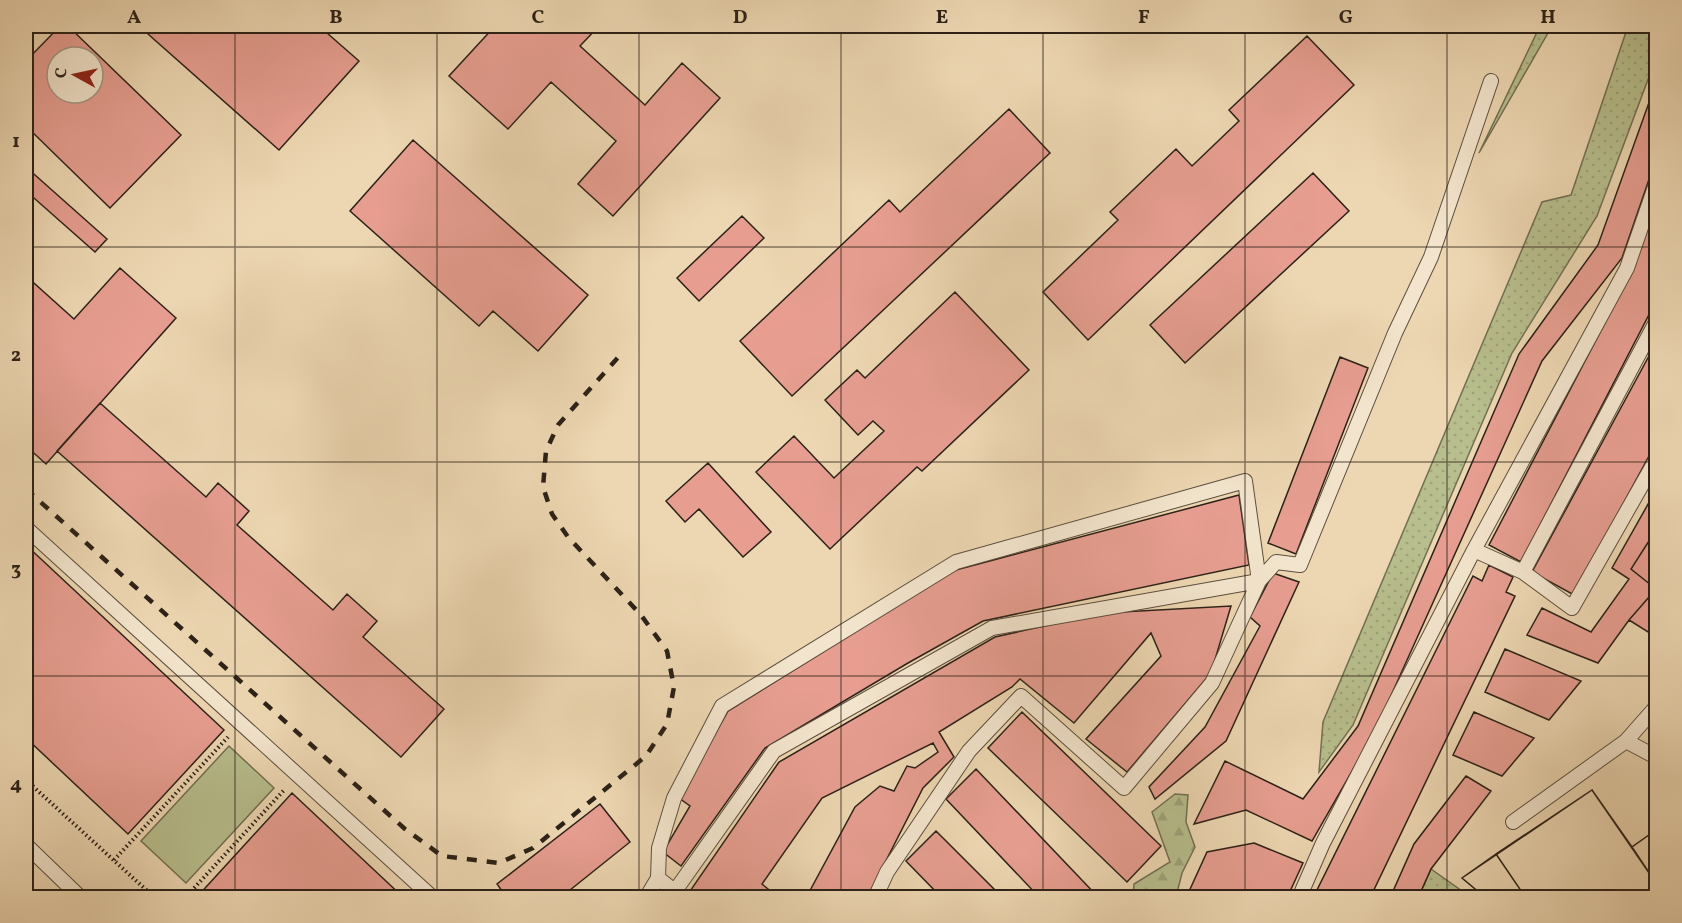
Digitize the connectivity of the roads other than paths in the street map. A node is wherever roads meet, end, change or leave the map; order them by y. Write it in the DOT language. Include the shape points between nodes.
graph roads {
  1 [pos="1491,81"];
  2 [pos="1656,184"];
  3 [pos="1656,322"];
  4 [pos="1656,460"];
  5 [pos="26,528"];
  6 [pos="1474,550"];
  7 [pos="1523,572"];
  8 [pos="1259,581"];
  9 [pos="1656,707"];
  10 [pos="1626,741"];
  11 [pos="1656,757"];
  12 [pos="1513,822"];
  13 [pos="26,844"];
  14 [pos="658,878"];
  15 [pos="680,894"];
  16 [pos="81,897"];
  17 [pos="433,897"];
  18 [pos="646,897"];
  19 [pos="875,897"];
  20 [pos="1299,897"];
  1 -- 8 [label="lane" via="1431,257 1395,333 1300,565 1275,562"];
  2 -- 6 [label="lane" via="1627,268"];
  3 -- 7 [label="lane"];
  4 -- 7 [label="lane" via="1572,608"];
  5 -- 17 [label="lane"];
  6 -- 7 [label="lane"];
  6 -- 20 [label="lane"];
  8 -- 14 [label="lane" via="1245,481 956,562 722,706 674,798 659,848"];
  8 -- 15 [label="lane" via="992,628 774,751"];
  8 -- 19 [label="lane" via="1212,683 1124,788 1021,696 969,751 887,872"];
  9 -- 10 [label="lane"];
  10 -- 11 [label="lane"];
  10 -- 12 [label="lane"];
  13 -- 16 [label="lane"];
  14 -- 15 [label="lane"];
  14 -- 18 [label="lane"];
}
